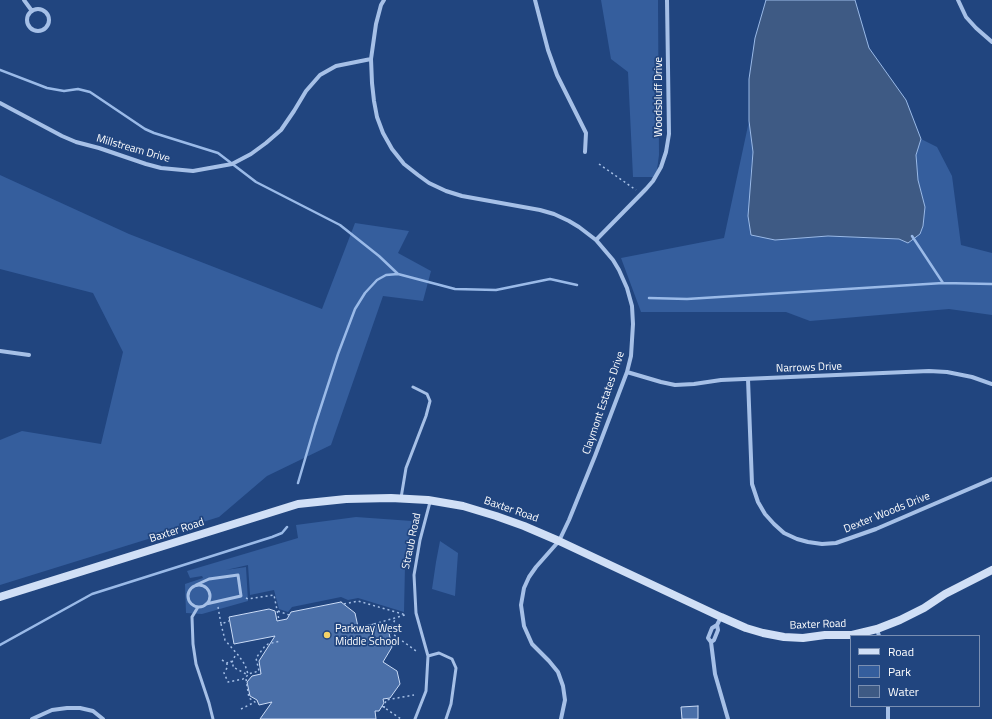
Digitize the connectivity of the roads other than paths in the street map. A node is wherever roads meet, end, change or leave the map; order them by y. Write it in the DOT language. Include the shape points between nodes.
graph roads {
  1 [pos="24,0"];
  2 [pos="384,0"];
  3 [pos="536,0"];
  4 [pos="667,0"];
  5 [pos="958,0"];
  6 [pos="32,11"];
  7 [pos="992,42"];
  8 [pos="371,59"];
  9 [pos="0,103"];
  10 [pos="585,152"];
  11 [pos="596,240"];
  12 [pos="0,351"];
  13 [pos="29,355"];
  14 [pos="627,372"];
  15 [pos="748,379"];
  16 [pos="992,384"];
  17 [pos="413,387"];
  18 [pos="992,479"];
  19 [pos="401,498"];
  20 [pos="431,500"];
  21 [pos="558,541"];
  22 [pos="992,570"];
  23 [pos="196,585"];
  24 [pos="0,597"];
  25 [pos="206,604"];
  26 [pos="198,607"];
  27 [pos="719,621"];
  28 [pos="878,632"];
  29 [pos="850,635"];
  30 [pos="852,635"];
  31 [pos="428,656"];
  32 [pos="888,707"];
  33 [pos="32,719"];
  34 [pos="103,719"];
  35 [pos="213,719"];
  36 [pos="415,719"];
  37 [pos="446,719"];
  38 [pos="561,719"];
  39 [pos="728,719"];
  40 [pos="888,719"];
  1 -- 6 [label="street"];
  2 -- 8 [label="street, Claymont Estates Drive" via="376,24"];
  3 -- 10 [label="street" via="557,75 586,133"];
  4 -- 11 [label="street, Woodsbluff Drive" via="669,134 666,152 653,181"];
  5 -- 7 [label="street" via="966,17"];
  6 -- 6 [label="street" via="28,14 27,24 32,30 42,31 48,23 48,15 42,10"];
  8 -- 9 [label="street, Millstream Drive" via="336,66 320,76 306,91 281,130 251,154 232,164 193,171 161,168 76,142"];
  8 -- 11 [label="street, Claymont Estates Drive" via="377,117 392,149 404,164 429,183 446,191 554,214 579,227"];
  11 -- 14 [label="street, Claymont Estates Drive" via="619,270 632,306 633,342"];
  12 -- 13 [label="street"];
  14 -- 15 [label="street, Narrows Drive" via="676,385"];
  14 -- 21 [label="street, Claymont Estates Drive" via="585,481"];
  15 -- 16 [label="street, Narrows Drive" via="930,371 972,377"];
  15 -- 18 [label="street, Dexter Woods Drive" via="752,484 758,502 774,524 784,533 797,539 822,544 836,543"];
  17 -- 19 [label="lane" via="427,394 430,401 406,468"];
  19 -- 20 [label="main road, Baxter Road"];
  19 -- 24 [label="main road, Baxter Road" via="346,499 298,504"];
  20 -- 21 [label="main road, Baxter Road" via="496,516"];
  20 -- 31 [label="lane, Straub Road" via="414,575 416,613"];
  21 -- 27 [label="main road, Baxter Road"];
  21 -- 38 [label="street, Claymont Estates Drive" via="529,577 521,605 524,626 532,644 558,672 563,686 565,700"];
  22 -- 28 [label="main road, Baxter Road"];
  23 -- 25 [label="lane" via="205,587 209,592"];
  23 -- 25 [label="lane" via="209,579 238,575 241,596"];
  23 -- 26 [label="lane" via="189,590 187,598 191,604"];
  25 -- 26 [label="lane"];
  26 -- 35 [label="lane" via="192,617 193,644 196,664"];
  27 -- 29 [label="main road, Baxter Road" via="784,637"];
  27 -- 39 [label="street" via="718,630 711,642 715,674"];
  28 -- 30 [label="main road, Baxter Road"];
  31 -- 36 [label="lane, Straub Road" via="426,692"];
  31 -- 37 [label="lane" via="439,653 452,659 456,668 451,704"];
  32 -- 40 [label="street"];
  33 -- 34 [label="street" via="52,710 67,708 80,708 93,712"];
}
